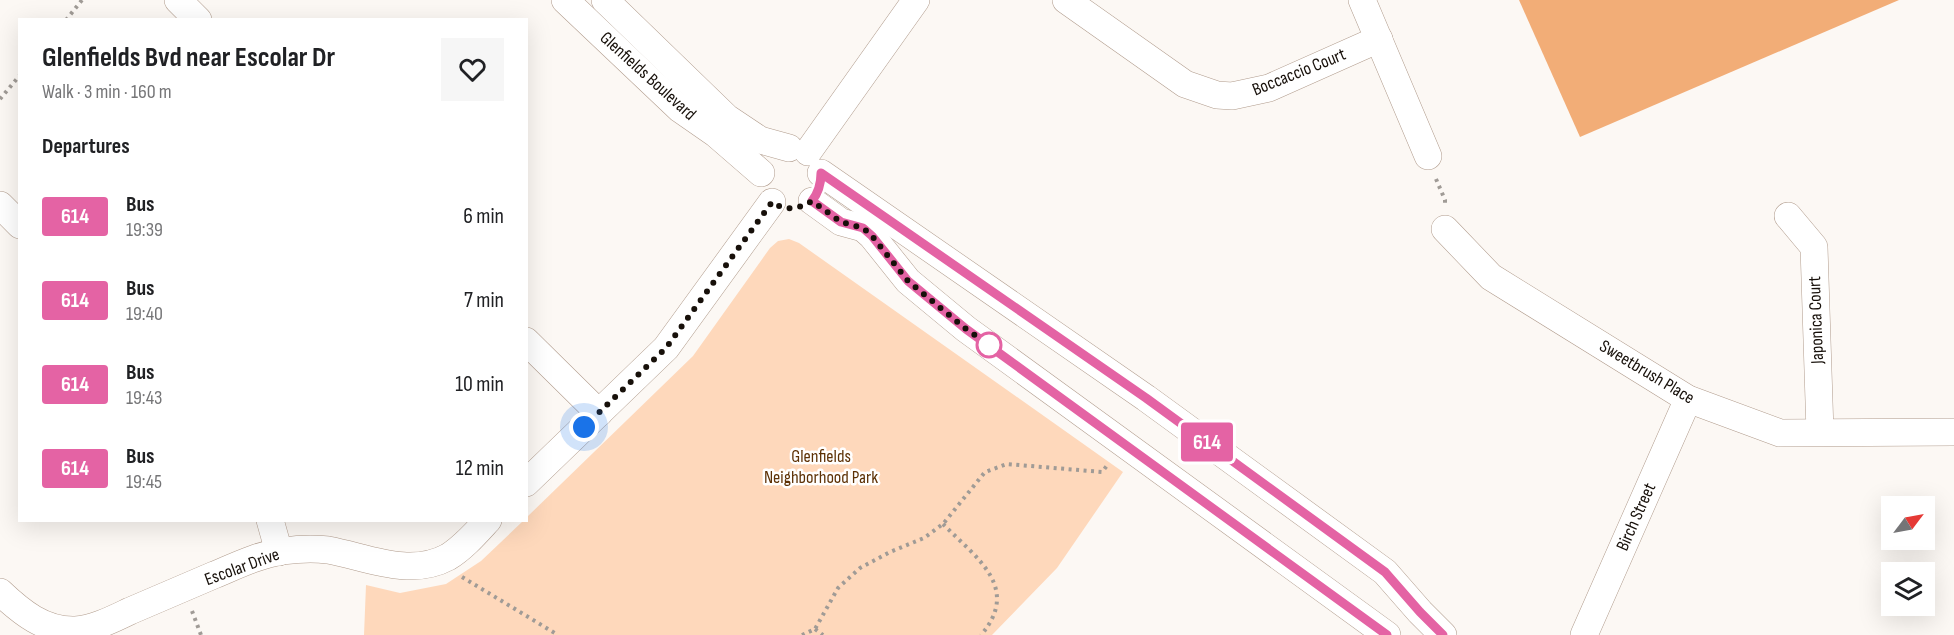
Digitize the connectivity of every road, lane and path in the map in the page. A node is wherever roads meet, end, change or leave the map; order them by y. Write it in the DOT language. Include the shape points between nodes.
graph roads {
  1 [pos="82,0"];
  2 [pos="178,0"];
  3 [pos="566,0"];
  4 [pos="605,0"];
  5 [pos="916,0"];
  6 [pos="1066,0"];
  7 [pos="1362,0"];
  8 [pos="68,18"];
  9 [pos="196,18"];
  10 [pos="1379,39"];
  11 [pos="18,77"];
  12 [pos="0,99"];
  13 [pos="1428,156"];
  14 [pos="806,158"];
  15 [pos="761,173"];
  16 [pos="812,201"];
  17 [pos="772,202"];
  18 [pos="0,206"];
  19 [pos="1788,216"];
  20 [pos="18,223"];
  21 [pos="1445,229"];
  22 [pos="528,342"];
  23 [pos="1688,399"];
  24 [pos="599,413"];
  25 [pos="1820,432"];
  26 [pos="1954,432"];
  27 [pos="1124,444"];
  28 [pos="528,481"];
  29 [pos="271,522"];
  30 [pos="486,522"];
  31 [pos="943,524"];
  32 [pos="279,552"];
  33 [pos="448,557"];
  34 [pos="0,592"];
  35 [pos="189,605"];
  36 [pos="815,629"];
  37 [pos="201,635"];
  38 [pos="558,635"];
  39 [pos="802,635"];
  40 [pos="823,635"];
  41 [pos="981,635"];
  42 [pos="1387,635"];
  43 [pos="1443,635"];
  44 [pos="1584,635"];
  1 -- 8 [label="path"];
  2 -- 9 [label="street"];
  3 -- 15 [label="street, Glenfields Boulevard" via="680,109"];
  4 -- 14 [label="street, Glenfields Boulevard" via="727,118 760,140"];
  5 -- 14 [label="street"];
  6 -- 10 [label="street, Boccaccio Court" via="1185,84 1217,95 1269,88"];
  7 -- 10 [label="street"];
  10 -- 13 [label="street"];
  11 -- 12 [label="path"];
  13 -- 21 [label="path" via="1445,200"];
  14 -- 15 [label="street" via="778,150"];
  14 -- 16 [label="street" via="821,184"];
  14 -- 43 [label="street, Glenfields Boulevard" via="1385,572"];
  15 -- 17 [label="street" via="761,184"];
  16 -- 17 [label="street" via="789,209"];
  16 -- 27 [label="street" via="841,222 863,228 908,281 966,329"];
  17 -- 24 [label="street" via="666,348"];
  18 -- 20 [label="street"];
  19 -- 25 [label="street, Japonica Court" via="1814,247"];
  21 -- 23 [label="street, Sweetbrush Place" via="1491,276"];
  22 -- 24 [label="street"];
  23 -- 25 [label="street, Sweetbrush Place" via="1780,433"];
  23 -- 44 [label="street, Birch Street"];
  24 -- 28 [label="street"];
  25 -- 26 [label="street, Sweetbrush Place"];
  27 -- 31 [label="path" via="1102,472 1006,464 985,472"];
  27 -- 42 [label="street"];
  29 -- 32 [label="street"];
  30 -- 33 [label="street, Escolar Drive"];
  31 -- 36 [label="path" via="924,538 860,568 838,588"];
  31 -- 41 [label="path" via="985,565 994,585 997,602 991,623"];
  32 -- 33 [label="street, Escolar Drive" via="326,550 389,566 429,563"];
  32 -- 34 [label="street, Escolar Drive" via="247,561 77,630 39,623"];
  33 -- 38 [label="path" via="464,580"];
  35 -- 37 [label="path"];
  36 -- 39 [label="path"];
  36 -- 40 [label="path"];
}
